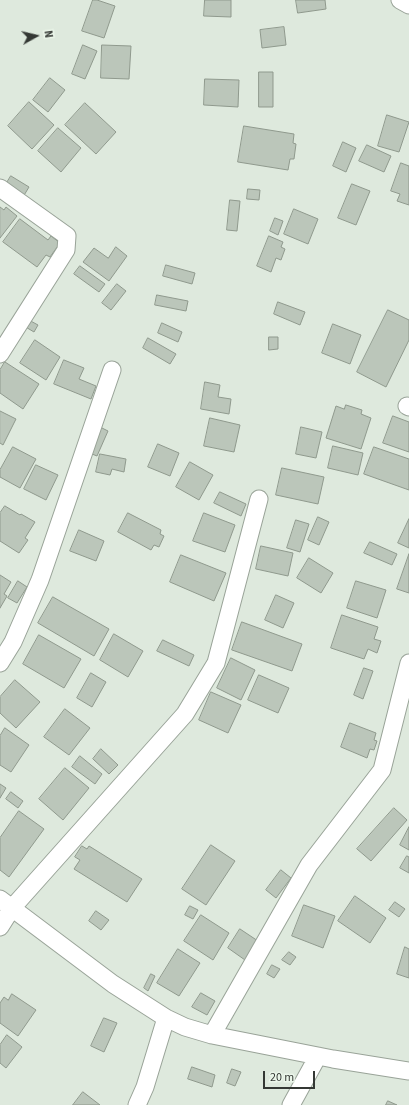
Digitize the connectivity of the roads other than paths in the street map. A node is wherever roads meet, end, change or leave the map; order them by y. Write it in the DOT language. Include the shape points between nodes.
graph roads {
  1 [pos="400,0"];
  2 [pos="409,5"];
  3 [pos="0,188"];
  4 [pos="0,354"];
  5 [pos="112,370"];
  6 [pos="259,499"];
  7 [pos="409,662"];
  8 [pos="0,663"];
  9 [pos="6,904"];
  10 [pos="0,927"];
  11 [pos="166,1018"];
  12 [pos="212,1035"];
  13 [pos="318,1056"];
  14 [pos="409,1071"];
  15 [pos="137,1105"];
  16 [pos="291,1105"];
  1 -- 2 [label="street"];
  3 -- 4 [label="street" via="67,236 66,250"];
  5 -- 8 [label="street" via="40,580 13,642"];
  6 -- 9 [label="street" via="216,663 185,714"];
  7 -- 12 [label="street" via="382,770 309,865"];
  9 -- 10 [label="street"];
  9 -- 11 [label="street" via="113,984"];
  11 -- 12 [label="street"];
  11 -- 15 [label="street"];
  12 -- 13 [label="street"];
  13 -- 14 [label="street"];
  13 -- 16 [label="street"];
}
